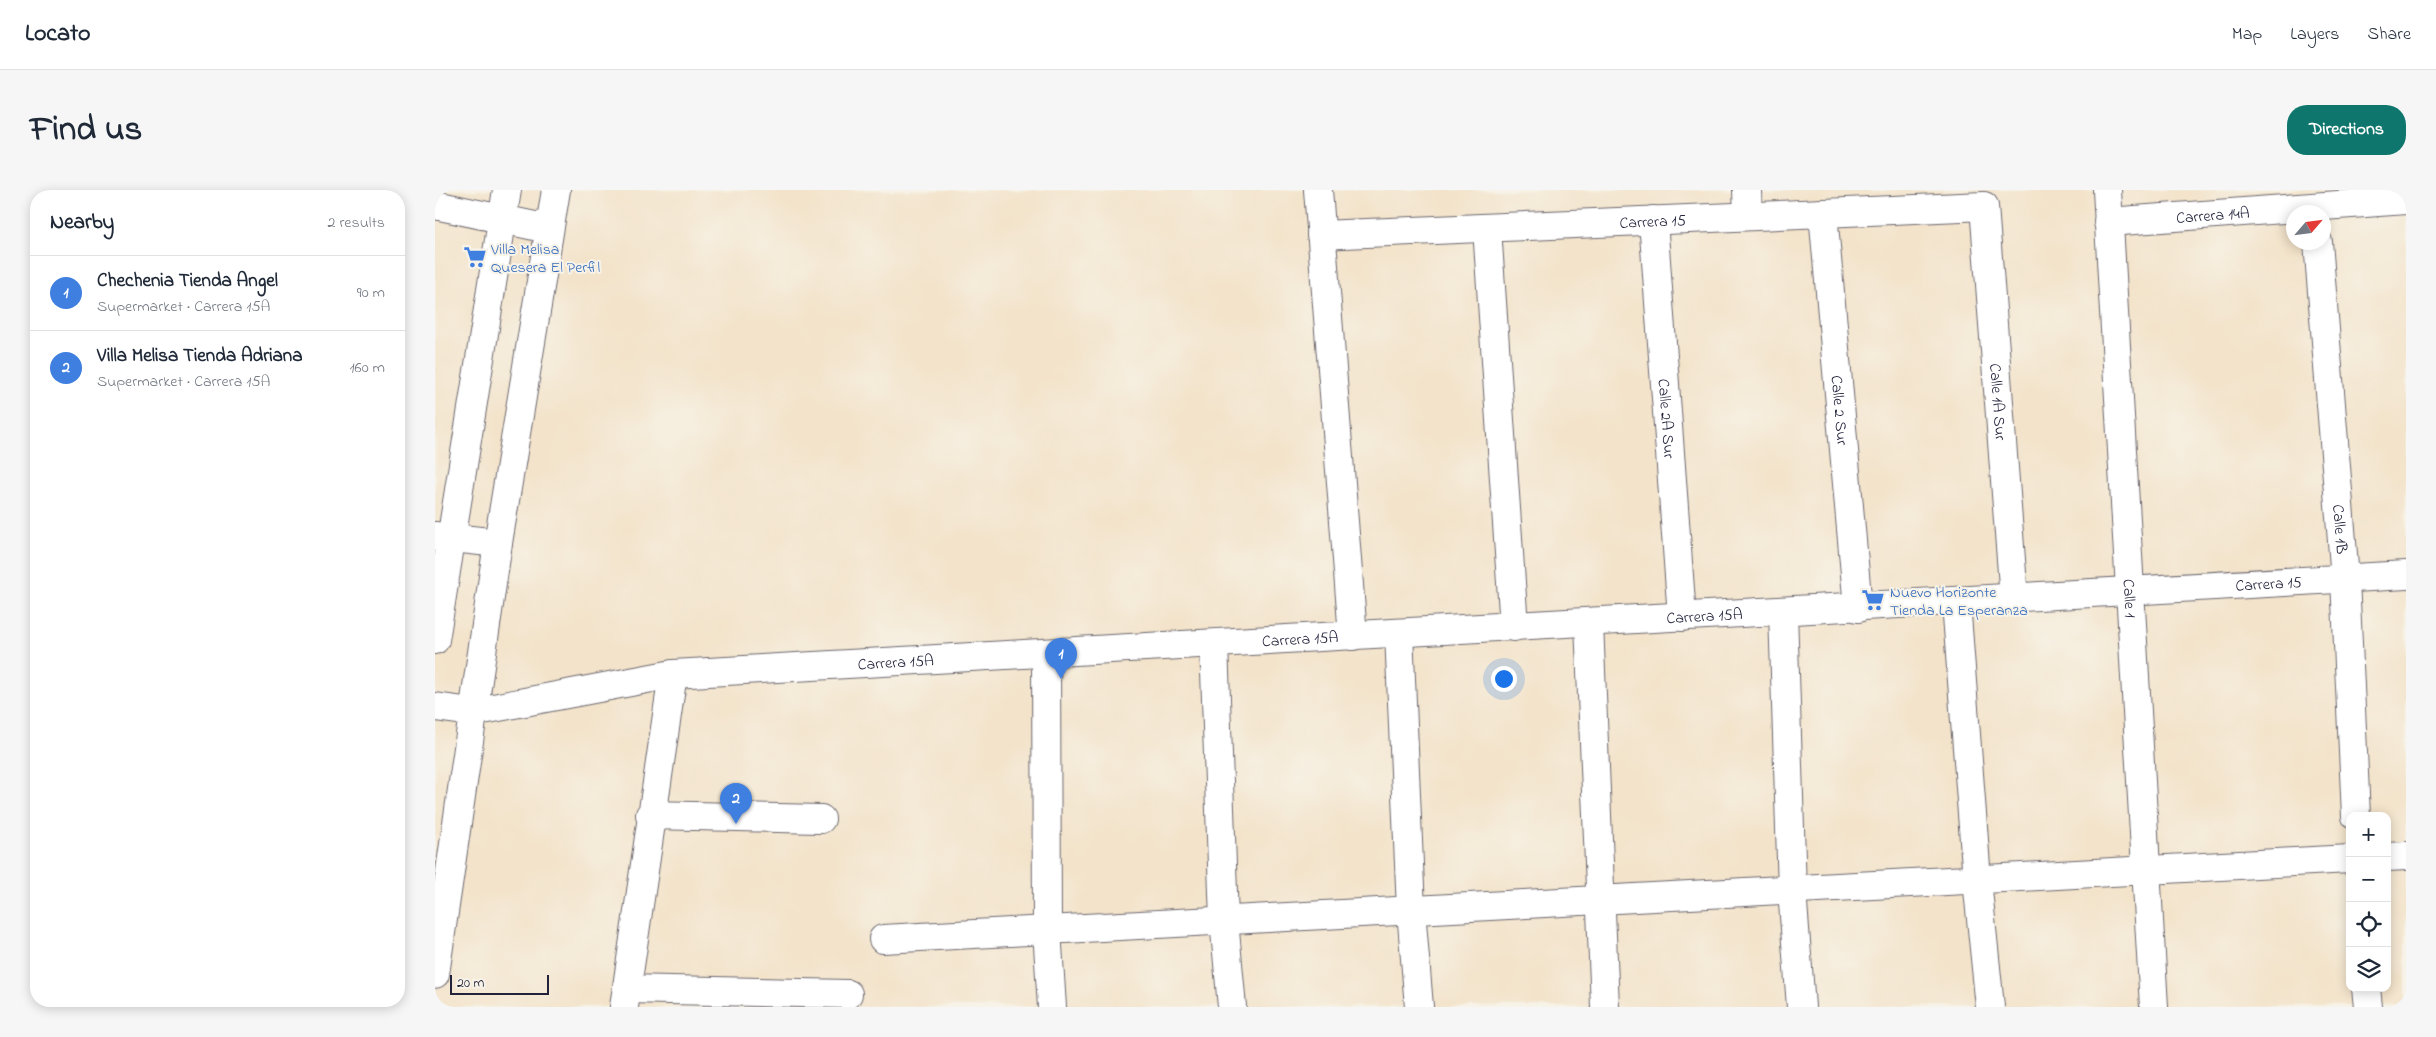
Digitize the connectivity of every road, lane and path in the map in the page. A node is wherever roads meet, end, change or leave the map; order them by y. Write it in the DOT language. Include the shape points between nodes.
graph roads {
  1 [pos="507,190"];
  2 [pos="556,190"];
  3 [pos="1318,190"];
  4 [pos="2107,190"];
  5 [pos="2406,200"];
  6 [pos="1747,203"];
  7 [pos="435,205"];
  8 [pos="1984,206"];
  9 [pos="2331,208"];
  10 [pos="2286,211"];
  11 [pos="1823,213"];
  12 [pos="502,219"];
  13 [pos="1653,220"];
  14 [pos="2108,222"];
  15 [pos="1487,228"];
  16 [pos="549,229"];
  17 [pos="1321,235"];
  18 [pos="2320,250"];
  19 [pos="444,536"];
  20 [pos="498,543"];
  21 [pos="2406,575"];
  22 [pos="2345,579"];
  23 [pos="2131,592"];
  24 [pos="2014,599"];
  25 [pos="1956,602"];
  26 [pos="1857,608"];
  27 [pos="1783,612"];
  28 [pos="1682,617"];
  29 [pos="1589,623"];
  30 [pos="1513,627"];
  31 [pos="1399,633"];
  32 [pos="1353,636"];
  33 [pos="435,640"];
  34 [pos="1214,644"];
  35 [pos="1046,653"];
  36 [pos="673,674"];
  37 [pos="435,707"];
  38 [pos="472,712"];
  39 [pos="2356,812"];
  40 [pos="651,815"];
  41 [pos="821,819"];
  42 [pos="2406,856"];
  43 [pos="2391,857"];
  44 [pos="2346,859"];
  45 [pos="443,868"];
  46 [pos="2145,871"];
  47 [pos="1977,880"];
  48 [pos="1792,890"];
  49 [pos="1599,900"];
  50 [pos="1411,910"];
  51 [pos="1224,920"];
  52 [pos="1047,930"];
  53 [pos="883,939"];
  54 [pos="435,974"];
  55 [pos="2367,992"];
  56 [pos="847,994"];
  57 [pos="625,998"];
  58 [pos="1052,1007"];
  59 [pos="1232,1007"];
  60 [pos="1419,1007"];
  61 [pos="1605,1007"];
  62 [pos="1801,1007"];
  63 [pos="1990,1007"];
  64 [pos="2154,1007"];
  65 [pos="2368,1007"];
  1 -- 12 [label="street"];
  2 -- 16 [label="street"];
  3 -- 17 [label="street"];
  4 -- 14 [label="street, Calle 1"];
  5 -- 9 [label="street, Carrera 14A"];
  6 -- 11 [label="street, Carrera 15"];
  6 -- 13 [label="street, Carrera 15"];
  7 -- 12 [label="street"];
  8 -- 11 [label="street, Carrera 15"];
  8 -- 24 [label="street, Calle 1A Sur"];
  10 -- 14 [label="street, Carrera 14A"];
  11 -- 26 [label="street, Calle 2 Sur"];
  12 -- 16 [label="street"];
  12 -- 19 [label="street"];
  13 -- 15 [label="street, Carrera 15"];
  13 -- 28 [label="street, Calle 2A Sur"];
  14 -- 23 [label="street, Calle 1"];
  15 -- 17 [label="street, Carrera 15"];
  15 -- 30 [label="street"];
  16 -- 20 [label="street"];
  17 -- 32 [label="street"];
  18 -- 22 [label="street, Calle 1B"];
  19 -- 20 [label="street"];
  19 -- 33 [label="street"];
  20 -- 38 [label="street"];
  21 -- 22 [label="street, Carrera 15"];
  22 -- 23 [label="street, Carrera 15"];
  22 -- 39 [label="street, Calle 1B"];
  23 -- 24 [label="street, Carrera 15A"];
  23 -- 46 [label="street, Calle 1"];
  24 -- 25 [label="street, Carrera 15A"];
  25 -- 26 [label="street, Carrera 15A"];
  25 -- 47 [label="street"];
  26 -- 27 [label="street, Carrera 15A"];
  27 -- 28 [label="street, Carrera 15A"];
  27 -- 48 [label="street"];
  28 -- 29 [label="street, Carrera 15A"];
  29 -- 30 [label="street, Carrera 15A"];
  29 -- 49 [label="street"];
  30 -- 31 [label="street, Carrera 15A"];
  31 -- 32 [label="street, Carrera 15A"];
  31 -- 50 [label="street"];
  32 -- 34 [label="street, Carrera 15A"];
  34 -- 35 [label="street, Carrera 15A"];
  34 -- 51 [label="street"];
  35 -- 36 [label="street, Carrera 15A"];
  35 -- 52 [label="street"];
  36 -- 38 [label="street, Carrera 15A"];
  36 -- 40 [label="street"];
  37 -- 38 [label="street"];
  38 -- 45 [label="street"];
  40 -- 41 [label="street"];
  40 -- 57 [label="street"];
  42 -- 43 [label="street"];
  44 -- 46 [label="street"];
  45 -- 54 [label="street"];
  46 -- 47 [label="street"];
  46 -- 64 [label="street, Calle 1"];
  47 -- 48 [label="street"];
  47 -- 63 [label="street"];
  48 -- 49 [label="street"];
  48 -- 62 [label="street"];
  49 -- 50 [label="street"];
  49 -- 61 [label="street"];
  50 -- 51 [label="street"];
  50 -- 60 [label="street"];
  51 -- 52 [label="street"];
  51 -- 59 [label="street"];
  52 -- 53 [label="street"];
  52 -- 58 [label="street"];
  55 -- 65 [label="street"];
  56 -- 57 [label="street"];
}
